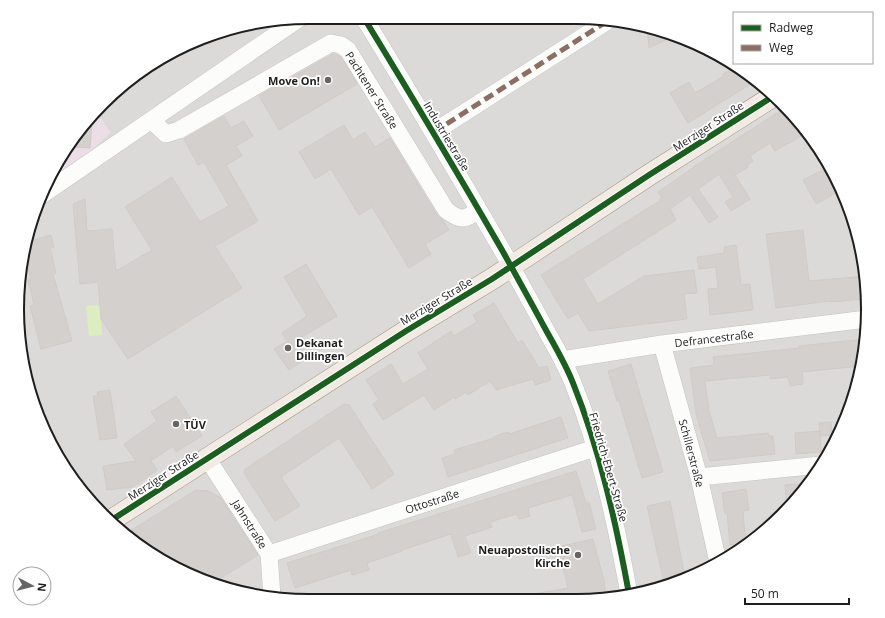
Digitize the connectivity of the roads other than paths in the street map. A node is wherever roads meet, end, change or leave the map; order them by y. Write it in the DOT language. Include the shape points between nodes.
graph roads {
  1 [pos="368,24"];
  2 [pos="290,25"];
  3 [pos="601,25"];
  4 [pos="769,99"];
  5 [pos="151,120"];
  6 [pos="434,132"];
  7 [pos="50,189"];
  8 [pos="480,211"];
  9 [pos="511,266"];
  10 [pos="860,320"];
  11 [pos="662,344"];
  12 [pos="562,360"];
  13 [pos="595,448"];
  14 [pos="207,458"];
  15 [pos="814,466"];
  16 [pos="699,477"];
  17 [pos="115,518"];
  18 [pos="269,554"];
  19 [pos="717,557"];
  20 [pos="628,590"];
  21 [pos="272,592"];
  1 -- 6 [label="street, Industriestraße"];
  2 -- 5 [label="street"];
  3 -- 6 [label="street"];
  4 -- 9 [label="main road, Merziger Straße"];
  5 -- 7 [label="street"];
  5 -- 8 [label="street, Pachtener Straße" via="166,134 179,130 331,43 341,45 348,50 446,210 456,218 465,218"];
  6 -- 8 [label="street, Industriestraße"];
  8 -- 9 [label="street, Industriestraße"];
  9 -- 12 [label="street, Friedrich-Ebert-Straße"];
  9 -- 14 [label="main road, Merziger Straße"];
  10 -- 11 [label="street, Defrancestraße"];
  11 -- 12 [label="street, Defrancestraße"];
  11 -- 16 [label="street, Schillerstraße"];
  12 -- 13 [label="street, Friedrich-Ebert-Straße" via="575,388"];
  13 -- 18 [label="street, Ottostraße"];
  13 -- 20 [label="street, Friedrich-Ebert-Straße"];
  14 -- 17 [label="main road, Merziger Straße"];
  14 -- 18 [label="street, Jahnstraße"];
  15 -- 16 [label="street"];
  16 -- 19 [label="street, Schillerstraße"];
  18 -- 21 [label="street, Jahnstraße"];
}
